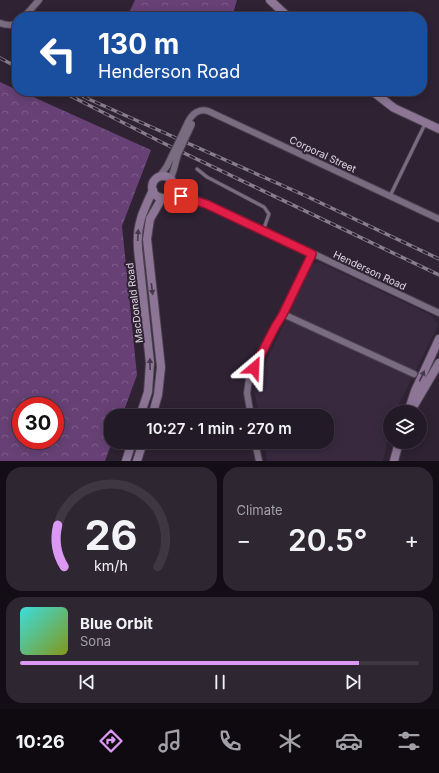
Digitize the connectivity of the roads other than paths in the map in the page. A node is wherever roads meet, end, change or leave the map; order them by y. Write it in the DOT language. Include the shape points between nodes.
graph roads {
  1 [pos="39,0"];
  2 [pos="270,0"];
  3 [pos="28,12"];
  4 [pos="283,12"];
  5 [pos="0,23"];
  6 [pos="12,24"];
  7 [pos="378,96"];
  8 [pos="425,122"];
  9 [pos="190,123"];
  10 [pos="439,129"];
  11 [pos="197,169"];
  12 [pos="160,176"];
  13 [pos="173,181"];
  14 [pos="153,190"];
  15 [pos="390,196"];
  16 [pos="166,197"];
  17 [pos="206,204"];
  18 [pos="439,219"];
  19 [pos="263,231"];
  20 [pos="312,254"];
  21 [pos="439,313"];
  22 [pos="283,314"];
  23 [pos="439,339"];
  24 [pos="439,363"];
  25 [pos="414,374"];
  26 [pos="148,392"];
  27 [pos="158,395"];
  28 [pos="411,405"];
  29 [pos="413,405"];
  30 [pos="142,409"];
  31 [pos="154,409"];
  32 [pos="250,409"];
  33 [pos="130,449"];
  34 [pos="141,449"];
  35 [pos="256,449"];
  36 [pos="397,449"];
  37 [pos="126,461"];
  38 [pos="137,461"];
  39 [pos="259,461"];
  40 [pos="394,461"];
  1 -- 3 [label="street"];
  2 -- 4 [label="street"];
  5 -- 6 [label="street"];
  7 -- 8 [label="street" via="394,108"];
  8 -- 10 [label="street"];
  8 -- 15 [label="lane"];
  9 -- 12 [label="street, bridge"];
  9 -- 13 [label="street, bridge" via="178,154"];
  9 -- 15 [label="street, Corporal Street" via="198,111 212,112"];
  11 -- 19 [label="lane" via="207,178 264,207 269,214"];
  12 -- 13 [label="street" via="167,176"];
  12 -- 14 [label="street" via="154,180"];
  13 -- 16 [label="street" via="174,192"];
  13 -- 17 [label="street, Henderson Road"];
  14 -- 16 [label="street" via="156,195"];
  26 -- 14 [label="street, MacDonald Road, one-way" via="150,353 137,233"];
  15 -- 18 [label="street, Corporal Street"];
  16 -- 17 [label="street, Henderson Road" via="184,196"];
  16 -- 27 [label="street, MacDonald Road, one-way" via="150,219 147,239 161,357"];
  17 -- 19 [label="street, Henderson Road"];
  19 -- 20 [label="street, Henderson Road"];
  20 -- 21 [label="street, Henderson Road"];
  20 -- 22 [label="street"];
  22 -- 25 [label="street"];
  22 -- 32 [label="street" via="248,382"];
  28 -- 23 [label="street, one-way"];
  24 -- 29 [label="street"];
  26 -- 27 [label="street"];
  26 -- 30 [label="street, MacDonald Road"];
  27 -- 31 [label="street, MacDonald Road"];
  33 -- 37 [label="street"];
  34 -- 38 [label="street"];
  35 -- 39 [label="street"];
  36 -- 40 [label="street"];
}
